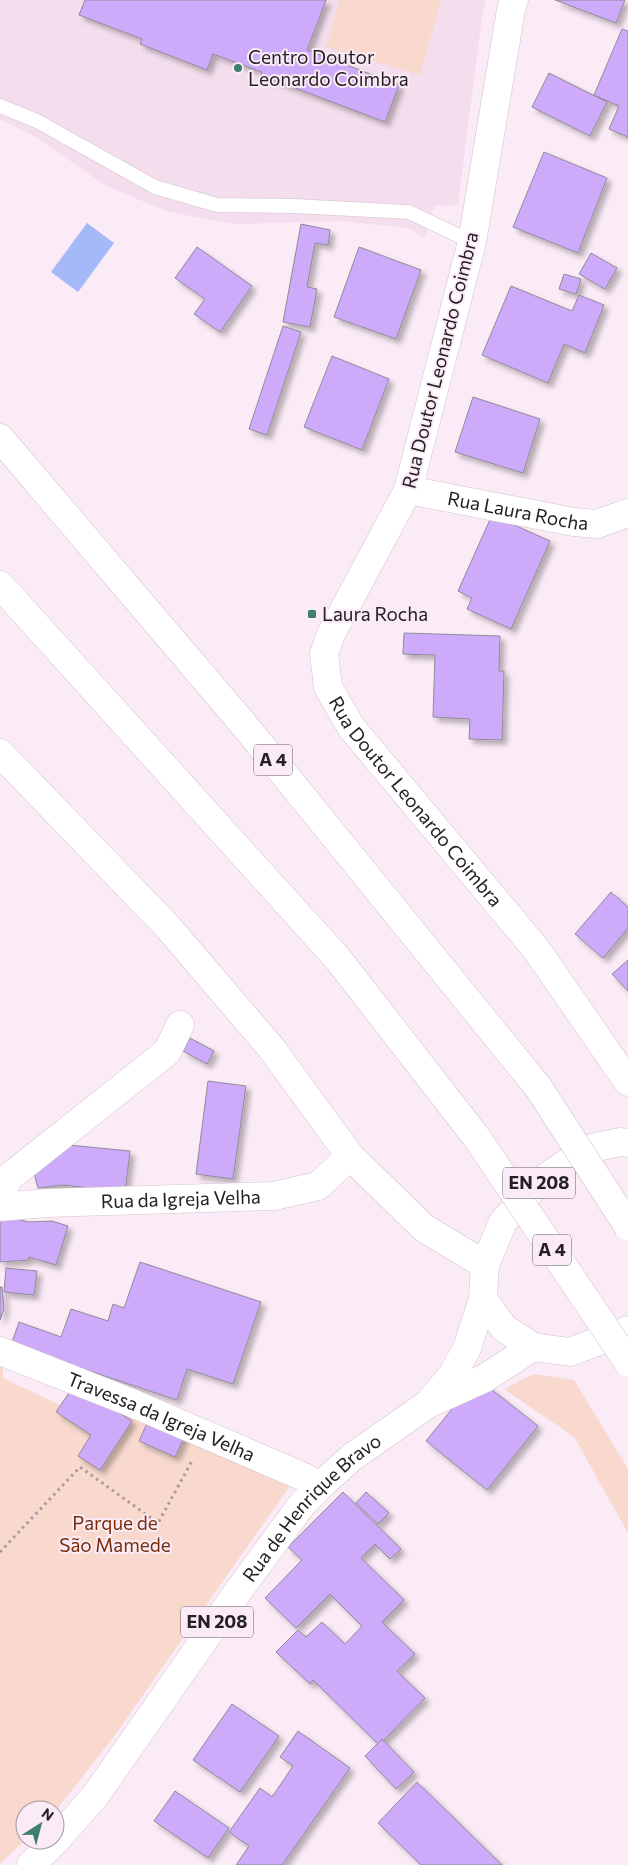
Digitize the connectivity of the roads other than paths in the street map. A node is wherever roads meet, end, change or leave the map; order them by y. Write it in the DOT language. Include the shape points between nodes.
graph roads {
  1 [pos="514,0"];
  2 [pos="0,106"];
  3 [pos="472,242"];
  4 [pos="0,438"];
  5 [pos="408,490"];
  6 [pos="628,512"];
  7 [pos="0,585"];
  8 [pos="0,753"];
  9 [pos="180,1025"];
  10 [pos="628,1082"];
  11 [pos="628,1142"];
  12 [pos="350,1156"];
  13 [pos="0,1199"];
  14 [pos="0,1208"];
  15 [pos="628,1226"];
  16 [pos="485,1265"];
  17 [pos="483,1300"];
  18 [pos="628,1330"];
  19 [pos="533,1347"];
  20 [pos="0,1351"];
  21 [pos="628,1362"];
  22 [pos="428,1404"];
  23 [pos="319,1487"];
  24 [pos="31,1865"];
  1 -- 3 [label="main road, Rua Doutor Leonardo Coimbra"];
  2 -- 3 [label="lane" via="37,121 155,187 217,205 409,212"];
  3 -- 5 [label="main road, Rua Doutor Leonardo Coimbra"];
  4 -- 15 [label="main road, A 4, bridge" via="245,726 538,1088"];
  5 -- 6 [label="main road, Rua Laura Rocha" via="574,522 596,524"];
  5 -- 10 [label="main road, Rua Doutor Leonardo Coimbra" via="331,634 324,654 328,687 351,727 536,949"];
  7 -- 21 [label="main road, A 4, bridge" via="338,959 477,1138"];
  8 -- 12 [label="main road" via="168,928 272,1049"];
  9 -- 13 [label="main road" via="167,1052 8,1178"];
  11 -- 16 [label="main road, EN 208" via="587,1149 538,1183 502,1222"];
  12 -- 14 [label="main road, Rua da Igreja Velha" via="318,1186 274,1196 47,1203"];
  12 -- 16 [label="main road" via="424,1228"];
  16 -- 17 [label="main road, EN 208"];
  17 -- 19 [label="main road" via="504,1328"];
  17 -- 22 [label="main road, Rua de Henrique Bravo / EN 208" via="453,1374"];
  18 -- 19 [label="main road" via="570,1352"];
  19 -- 22 [label="main road, Rua de Henrique Bravo" via="485,1378"];
  20 -- 23 [label="main road, Travessa da Igreja Velha" via="132,1403 304,1477"];
  22 -- 23 [label="main road, Rua de Henrique Bravo / EN 208" via="352,1457"];
  23 -- 24 [label="main road, Rua de Henrique Bravo / EN 208" via="300,1507 239,1590 95,1796"];
}
